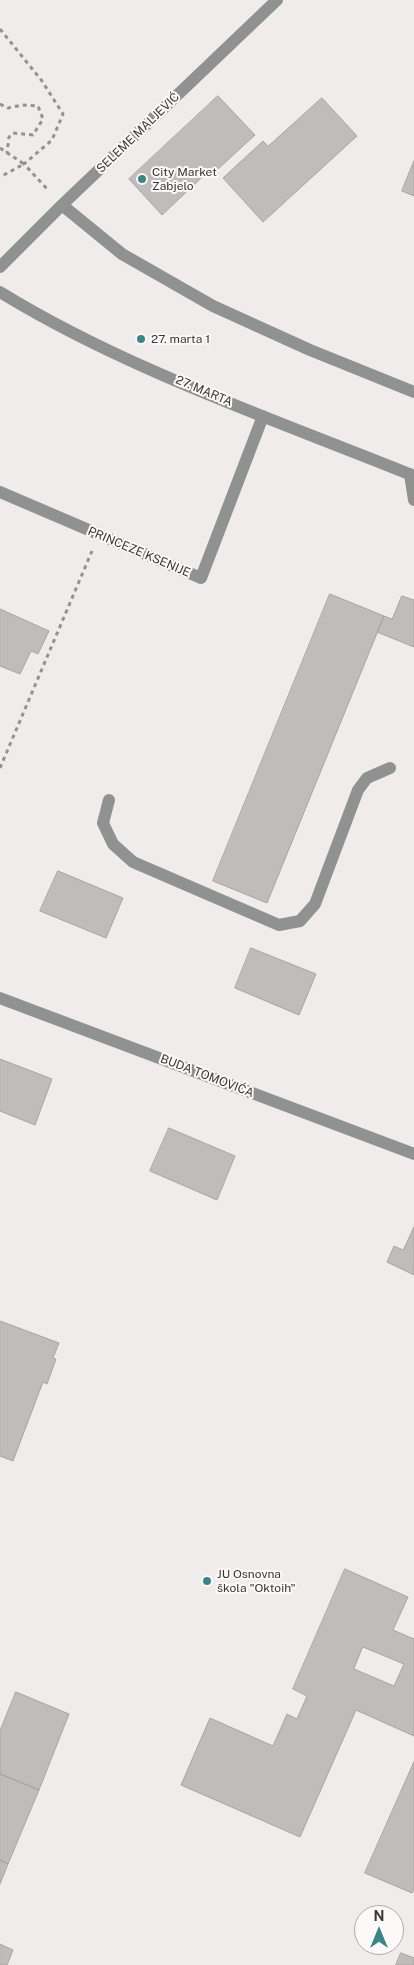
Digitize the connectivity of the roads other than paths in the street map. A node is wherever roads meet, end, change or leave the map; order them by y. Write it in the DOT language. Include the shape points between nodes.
graph roads {
  1 [pos="278,0"];
  2 [pos="62,205"];
  3 [pos="0,267"];
  4 [pos="0,292"];
  5 [pos="414,392"];
  6 [pos="263,416"];
  7 [pos="412,475"];
  8 [pos="0,492"];
  9 [pos="414,500"];
  10 [pos="390,768"];
  11 [pos="109,800"];
  12 [pos="0,998"];
  13 [pos="414,1154"];
  1 -- 2 [label="street, SELEME MALJEVIĆ"];
  2 -- 3 [label="street, SELEME MALJEVIĆ"];
  2 -- 5 [label="street" via="122,254 213,306"];
  4 -- 6 [label="street, 27. MARTA" via="101,346"];
  6 -- 7 [label="street, 27. MARTA"];
  6 -- 8 [label="street, PRINCEZE KSENIJE" via="201,578"];
  7 -- 9 [label="street"];
  10 -- 11 [label="street" via="368,778 358,790 315,904 300,921 280,925 133,862 112,844 103,823"];
  12 -- 13 [label="street, BUDA TOMOVIĆA"];
}
